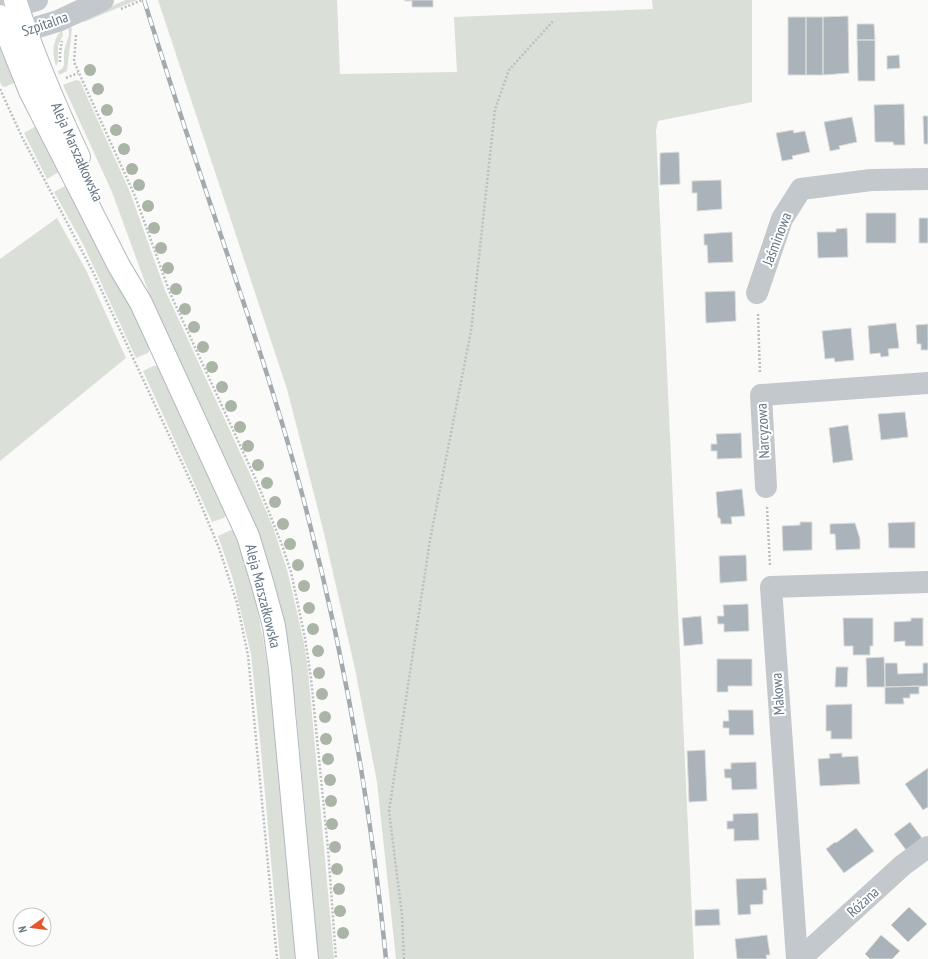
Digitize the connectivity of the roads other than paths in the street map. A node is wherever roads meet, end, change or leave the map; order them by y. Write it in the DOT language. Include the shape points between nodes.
graph roads {
  1 [pos="38,0"];
  2 [pos="103,0"];
  3 [pos="11,17"];
  4 [pos="928,179"];
  5 [pos="757,293"];
  6 [pos="928,382"];
  7 [pos="766,487"];
  8 [pos="928,582"];
  9 [pos="928,847"];
  10 [pos="307,959"];
  11 [pos="799,959"];
  1 -- 3 [label="street, Szpitalna"];
  2 -- 3 [label="street, Szpitalna" via="58,21"];
  3 -- 10 [label="main road, Aleja Marszałkowska" via="25,81 119,266 141,303 248,536 274,626 280,669"];
  4 -- 5 [label="street, Jaśminowa" via="872,180 800,189 782,219"];
  6 -- 7 [label="street, Narcyzowa" via="761,395"];
  8 -- 11 [label="street, Makowa" via="771,587"];
  9 -- 11 [label="street, Różana" via="903,865"];
}
